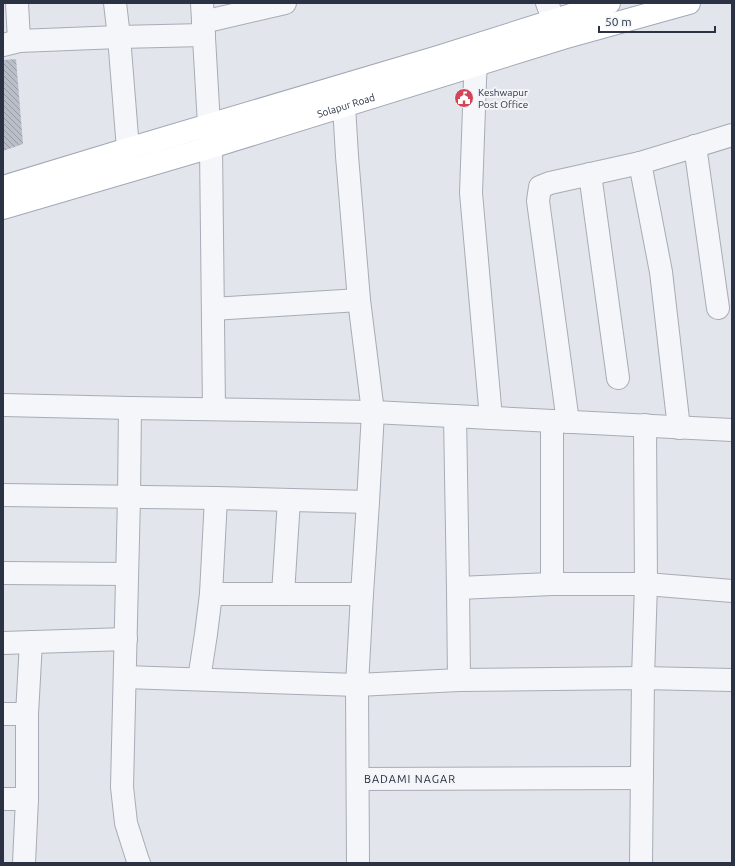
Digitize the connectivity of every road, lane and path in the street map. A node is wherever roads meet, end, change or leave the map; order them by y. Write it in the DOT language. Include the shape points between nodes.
graph roads {
  1 [pos="17,3"];
  2 [pos="115,3"];
  3 [pos="285,3"];
  4 [pos="609,3"];
  5 [pos="689,3"];
  6 [pos="550,12"];
  7 [pos="203,20"];
  8 [pos="119,37"];
  9 [pos="11,43"];
  10 [pos="476,65"];
  11 [pos="344,106"];
  12 [pos="209,125"];
  13 [pos="732,135"];
  14 [pos="695,146"];
  15 [pos="212,147"];
  16 [pos="128,148"];
  17 [pos="640,163"];
  18 [pos="590,174"];
  19 [pos="3,187"];
  20 [pos="3,208"];
  21 [pos="359,300"];
  22 [pos="718,308"];
  23 [pos="213,309"];
  24 [pos="618,378"];
  25 [pos="3,405"];
  26 [pos="130,408"];
  27 [pos="214,409"];
  28 [pos="373,412"];
  29 [pos="455,416"];
  30 [pos="491,418"];
  31 [pos="560,421"];
  32 [pos="645,426"];
  33 [pos="679,428"];
  34 [pos="732,430"];
  35 [pos="3,495"];
  36 [pos="129,497"];
  37 [pos="216,498"];
  38 [pos="289,500"];
  39 [pos="368,502"];
  40 [pos="3,573"];
  41 [pos="127,574"];
  42 [pos="552,584"];
  43 [pos="646,584"];
  44 [pos="458,588"];
  45 [pos="732,591"];
  46 [pos="211,594"];
  47 [pos="283,594"];
  48 [pos="362,594"];
  49 [pos="126,639"];
  50 [pos="3,642"];
  51 [pos="31,642"];
  52 [pos="125,677"];
  53 [pos="643,678"];
  54 [pos="198,679"];
  55 [pos="458,680"];
  56 [pos="732,680"];
  57 [pos="357,685"];
  58 [pos="3,714"];
  59 [pos="27,714"];
  60 [pos="642,778"];
  61 [pos="358,779"];
  62 [pos="3,799"];
  63 [pos="27,799"];
  64 [pos="24,863"];
  65 [pos="139,863"];
  66 [pos="358,863"];
  67 [pos="641,863"];
  1 -- 9 [label="street"];
  2 -- 8 [label="street"];
  3 -- 7 [label="street"];
  4 -- 6 [label="main road"];
  5 -- 10 [label="main road, Solapur Road"];
  6 -- 12 [label="main road" via="430,60"];
  7 -- 8 [label="street"];
  7 -- 12 [label="street"];
  8 -- 9 [label="street"];
  8 -- 16 [label="street"];
  10 -- 11 [label="main road, Solapur Road"];
  10 -- 30 [label="street" via="471,193"];
  11 -- 15 [label="main road, Solapur Road"];
  11 -- 21 [label="street"];
  12 -- 15 [label="street"];
  12 -- 16 [label="main road"];
  13 -- 14 [label="street"];
  14 -- 17 [label="street"];
  14 -- 22 [label="street"];
  15 -- 20 [label="main road, Solapur Road"];
  15 -- 23 [label="street"];
  16 -- 19 [label="main road"];
  17 -- 18 [label="street"];
  17 -- 33 [label="street" via="661,272"];
  18 -- 24 [label="street"];
  18 -- 31 [label="street" via="540,187 538,201"];
  21 -- 23 [label="street"];
  21 -- 28 [label="street"];
  23 -- 27 [label="street"];
  25 -- 26 [label="street"];
  26 -- 27 [label="street"];
  26 -- 36 [label="street"];
  27 -- 28 [label="street"];
  28 -- 29 [label="street"];
  28 -- 39 [label="street"];
  29 -- 30 [label="street"];
  29 -- 44 [label="street"];
  30 -- 31 [label="street"];
  31 -- 32 [label="street"];
  31 -- 42 [label="street"];
  32 -- 33 [label="street"];
  32 -- 43 [label="street"];
  33 -- 34 [label="street"];
  35 -- 36 [label="street"];
  36 -- 37 [label="street"];
  36 -- 41 [label="street"];
  37 -- 38 [label="street"];
  37 -- 46 [label="street"];
  38 -- 39 [label="street"];
  38 -- 47 [label="street"];
  39 -- 48 [label="street"];
  40 -- 41 [label="street"];
  41 -- 49 [label="street"];
  42 -- 43 [label="street"];
  42 -- 44 [label="street"];
  43 -- 45 [label="street"];
  43 -- 53 [label="street"];
  44 -- 55 [label="street"];
  46 -- 47 [label="street"];
  46 -- 54 [label="street"];
  47 -- 48 [label="street"];
  48 -- 57 [label="street"];
  49 -- 51 [label="street"];
  49 -- 52 [label="street"];
  50 -- 51 [label="street"];
  51 -- 59 [label="street"];
  52 -- 54 [label="street"];
  52 -- 65 [label="street" via="122,787 126,823"];
  53 -- 55 [label="street"];
  53 -- 56 [label="street"];
  53 -- 60 [label="street"];
  54 -- 57 [label="street"];
  55 -- 57 [label="street"];
  57 -- 61 [label="street"];
  58 -- 59 [label="street"];
  59 -- 63 [label="street"];
  60 -- 61 [label="street"];
  60 -- 67 [label="street"];
  61 -- 66 [label="street"];
  62 -- 63 [label="street"];
  63 -- 64 [label="street"];
}
